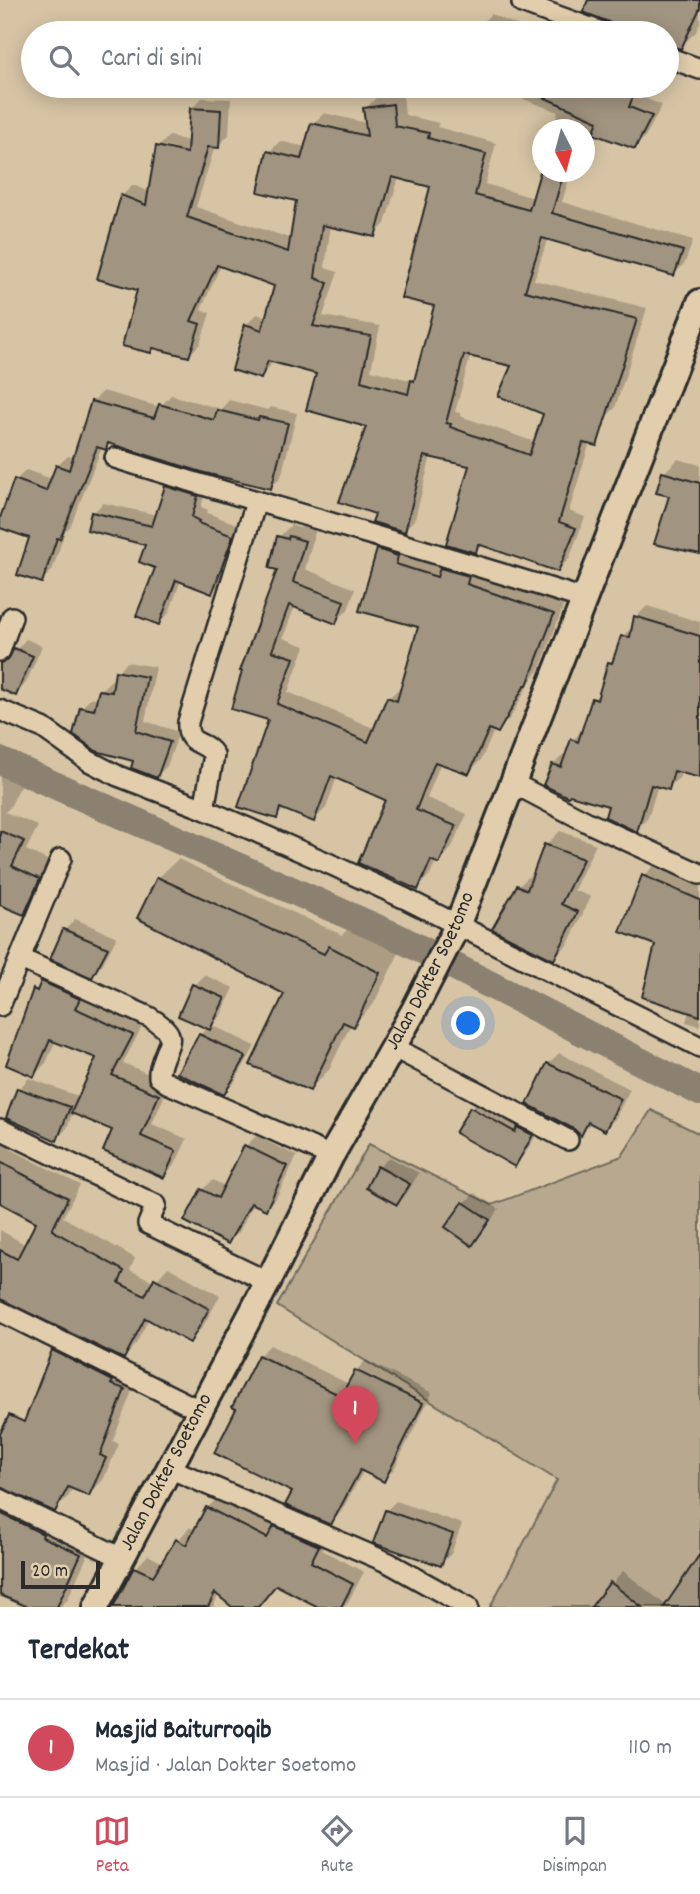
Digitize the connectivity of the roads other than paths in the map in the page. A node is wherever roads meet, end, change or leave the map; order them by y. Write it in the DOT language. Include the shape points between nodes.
graph roads {
  1 [pos="522,3"];
  2 [pos="571,21"];
  3 [pos="679,61"];
  4 [pos="700,69"];
  5 [pos="700,302"];
  6 [pos="115,458"];
  7 [pos="256,502"];
  8 [pos="584,599"];
  9 [pos="12,617"];
  10 [pos="0,651"];
  11 [pos="0,710"];
  12 [pos="513,783"];
  13 [pos="204,809"];
  14 [pos="61,859"];
  15 [pos="700,874"];
  16 [pos="457,926"];
  17 [pos="21,959"];
  18 [pos="0,1006"];
  19 [pos="393,1047"];
  20 [pos="700,1047"];
  21 [pos="0,1129"];
  22 [pos="568,1140"];
  23 [pos="331,1156"];
  24 [pos="268,1282"];
  25 [pos="0,1311"];
  26 [pos="199,1410"];
  27 [pos="169,1468"];
  28 [pos="0,1499"];
  29 [pos="121,1558"];
  30 [pos="96,1607"];
  31 [pos="468,1607"];
  1 -- 2 [label="street"];
  3 -- 4 [label="street"];
  5 -- 8 [label="street, Jalan Dokter Soetomo"];
  6 -- 7 [label="street"];
  7 -- 8 [label="street"];
  7 -- 13 [label="street" via="188,722 191,738 214,755"];
  8 -- 12 [label="street, Jalan Dokter Soetomo"];
  9 -- 10 [label="street"];
  11 -- 13 [label="street" via="43,728 118,776"];
  12 -- 15 [label="street"];
  12 -- 16 [label="street, Jalan Dokter Soetomo"];
  13 -- 16 [label="street"];
  14 -- 17 [label="street"];
  16 -- 19 [label="street, Jalan Dokter Soetomo"];
  16 -- 20 [label="street"];
  17 -- 18 [label="street"];
  17 -- 23 [label="street" via="164,1026 170,1041 159,1077 167,1083"];
  19 -- 22 [label="street"];
  19 -- 23 [label="street, Jalan Dokter Soetomo"];
  21 -- 24 [label="street" via="156,1205 148,1224"];
  23 -- 24 [label="street, Jalan Dokter Soetomo"];
  24 -- 26 [label="street, Jalan Dokter Soetomo"];
  25 -- 26 [label="street"];
  26 -- 27 [label="street, Jalan Dokter Soetomo"];
  27 -- 29 [label="street, Jalan Dokter Soetomo"];
  27 -- 31 [label="street" via="389,1563"];
  28 -- 29 [label="street"];
  29 -- 30 [label="street, Jalan Dokter Soetomo"];
}
